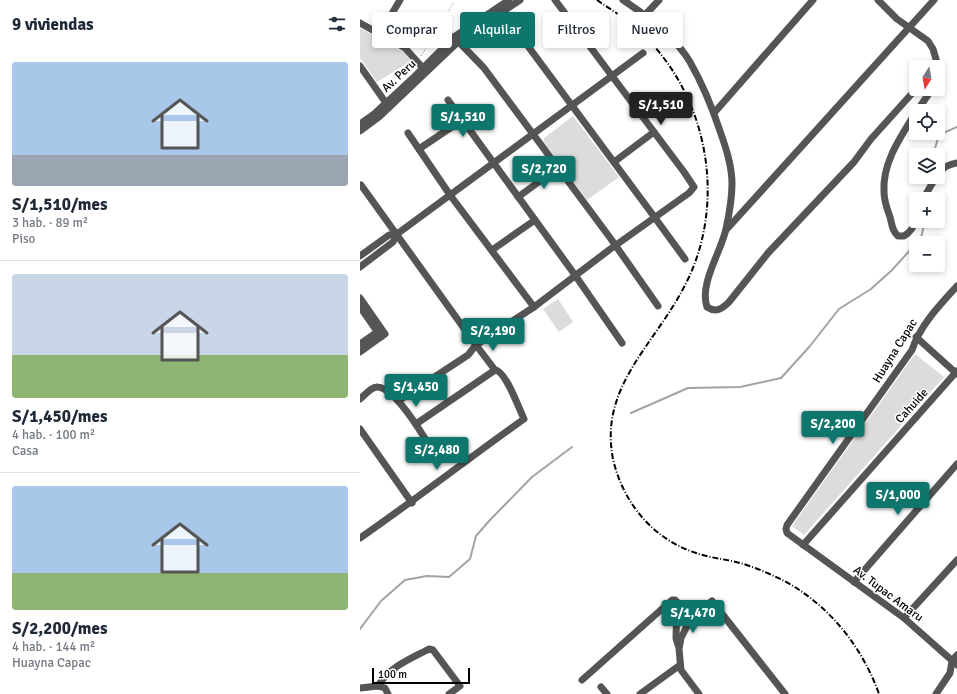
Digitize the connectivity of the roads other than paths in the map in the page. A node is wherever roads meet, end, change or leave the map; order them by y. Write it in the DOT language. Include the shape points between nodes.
graph roads {
  1 [pos="400,0"];
  2 [pos="509,0"];
  3 [pos="520,0"];
  4 [pos="555,0"];
  5 [pos="623,0"];
  6 [pos="659,0"];
  7 [pos="813,0"];
  8 [pos="878,0"];
  9 [pos="934,0"];
  10 [pos="501,9"];
  11 [pos="393,12"];
  12 [pos="641,12"];
  13 [pos="649,12"];
  14 [pos="360,23"];
  15 [pos="908,28"];
  16 [pos="372,30"];
  17 [pos="456,39"];
  18 [pos="404,48"];
  19 [pos="680,48"];
  20 [pos="643,53"];
  21 [pos="936,60"];
  22 [pos="360,66"];
  23 [pos="423,68"];
  24 [pos="612,76"];
  25 [pos="910,96"];
  26 [pos="448,100"];
  27 [pos="386,102"];
  28 [pos="571,106"];
  29 [pos="714,113"];
  30 [pos="462,120"];
  31 [pos="360,124"];
  32 [pos="909,124"];
  33 [pos="360,131"];
  34 [pos="654,132"];
  35 [pos="408,133"];
  36 [pos="533,134"];
  37 [pos="419,149"];
  38 [pos="614,162"];
  39 [pos="494,163"];
  40 [pos="957,163"];
  41 [pos="945,167"];
  42 [pos="558,168"];
  43 [pos="361,185"];
  44 [pos="450,195"];
  45 [pos="518,197"];
  46 [pos="655,217"];
  47 [pos="535,220"];
  48 [pos="913,228"];
  49 [pos="726,230"];
  50 [pos="397,234"];
  51 [pos="616,245"];
  52 [pos="492,250"];
  53 [pos="360,256"];
  54 [pos="685,259"];
  55 [pos="360,267"];
  56 [pos="575,275"];
  57 [pos="957,286"];
  58 [pos="360,298"];
  59 [pos="658,306"];
  60 [pos="360,307"];
  61 [pos="534,307"];
  62 [pos="380,332"];
  63 [pos="916,337"];
  64 [pos="622,343"];
  65 [pos="360,344"];
  66 [pos="476,345"];
  67 [pos="360,352"];
  68 [pos="495,370"];
  69 [pos="957,373"];
  70 [pos="360,398"];
  71 [pos="398,401"];
  72 [pos="416,424"];
  73 [pos="360,429"];
  74 [pos="432,450"];
  75 [pos="957,464"];
  76 [pos="412,502"];
  77 [pos="360,538"];
  78 [pos="803,545"];
  79 [pos="957,560"];
  80 [pos="854,582"];
  81 [pos="904,618"];
  82 [pos="679,649"];
  83 [pos="955,660"];
  84 [pos="680,665"];
  85 [pos="582,680"];
  86 [pos="378,686"];
  87 [pos="601,686"];
  88 [pos="360,688"];
  89 [pos="388,694"];
  90 [pos="449,694"];
  91 [pos="607,694"];
  92 [pos="640,694"];
  93 [pos="699,694"];
  94 [pos="785,694"];
  95 [pos="936,694"];
  1 -- 11 [label="street"];
  2 -- 10 [label="street, Av. Peru"];
  3 -- 10 [label="street"];
  4 -- 24 [label="street"];
  5 -- 12 [label="street"];
  6 -- 13 [label="street"];
  7 -- 29 [label="street"];
  8 -- 15 [label="street"];
  9 -- 15 [label="street"];
  10 -- 17 [label="street, Av. Peru"];
  10 -- 28 [label="street"];
  14 -- 16 [label="street"];
  15 -- 21 [label="street" via="928,41"];
  15 -- 49 [label="street"];
  17 -- 23 [label="street, Av. Peru"];
  17 -- 33 [label="street" via="379,117"];
  17 -- 36 [label="street" via="484,68"];
  18 -- 23 [label="street"];
  19 -- 29 [label="street"];
  20 -- 24 [label="street"];
  22 -- 27 [label="street"];
  23 -- 27 [label="street, Av. Peru"];
  24 -- 28 [label="street"];
  24 -- 34 [label="street"];
  25 -- 49 [label="street" via="870,139 854,162 768,253 729,302 722,309 712,310 707,307 704,296 714,259"];
  26 -- 30 [label="street"];
  27 -- 31 [label="street, Av. Peru"];
  28 -- 36 [label="street"];
  28 -- 38 [label="street"];
  29 -- 49 [label="street" via="732,184"];
  30 -- 37 [label="street"];
  30 -- 39 [label="street"];
  32 -- 48 [label="street" via="886,168 884,183 886,203 894,232 898,236 904,236"];
  34 -- 38 [label="street"];
  34 -- 46 [label="street" via="694,187"];
  35 -- 37 [label="street"];
  36 -- 39 [label="street"];
  36 -- 42 [label="street"];
  37 -- 44 [label="street"];
  38 -- 46 [label="street"];
  39 -- 44 [label="street"];
  39 -- 45 [label="street"];
  40 -- 41 [label="street"];
  42 -- 45 [label="street"];
  42 -- 51 [label="street"];
  43 -- 50 [label="street"];
  44 -- 50 [label="street"];
  44 -- 52 [label="street"];
  45 -- 47 [label="street"];
  46 -- 51 [label="street"];
  46 -- 54 [label="street"];
  47 -- 52 [label="street"];
  47 -- 56 [label="street"];
  50 -- 53 [label="street" via="389,235"];
  50 -- 55 [label="street" via="393,242"];
  50 -- 66 [label="street"];
  51 -- 56 [label="street"];
  51 -- 59 [label="street"];
  52 -- 61 [label="street"];
  56 -- 61 [label="street"];
  56 -- 64 [label="street"];
  57 -- 63 [label="street, Huayna Capac"];
  58 -- 62 [label="street"];
  60 -- 62 [label="street"];
  61 -- 66 [label="street"];
  62 -- 65 [label="street"];
  62 -- 67 [label="street"];
  63 -- 69 [label="street"];
  63 -- 78 [label="street, Huayna Capac" via="912,350 787,525 787,533"];
  66 -- 68 [label="street"];
  66 -- 71 [label="street" via="468,356"];
  68 -- 72 [label="street"];
  68 -- 76 [label="street" via="502,375 524,419"];
  69 -- 78 [label="street, Cahuide"];
  70 -- 71 [label="street" via="379,387 390,392"];
  71 -- 72 [label="street"];
  72 -- 74 [label="street"];
  73 -- 76 [label="street"];
  75 -- 80 [label="street"];
  76 -- 77 [label="street"];
  78 -- 80 [label="street, Av. Tupac Amaru"];
  79 -- 81 [label="street"];
  80 -- 81 [label="street, Av. Tupac Amaru"];
  81 -- 83 [label="street, Av. Tupac Amaru"];
  82 -- 84 [label="street"];
  82 -- 85 [label="street" via="676,638 677,602 672,600"];
  82 -- 94 [label="street" via="681,638 690,620 712,601"];
  83 -- 95 [label="street"];
  84 -- 92 [label="street"];
  84 -- 93 [label="street"];
  86 -- 88 [label="street"];
  86 -- 89 [label="street" via="385,688"];
  86 -- 90 [label="street" via="382,678 402,662 429,649 433,650 460,686"];
  87 -- 91 [label="street"];
}
